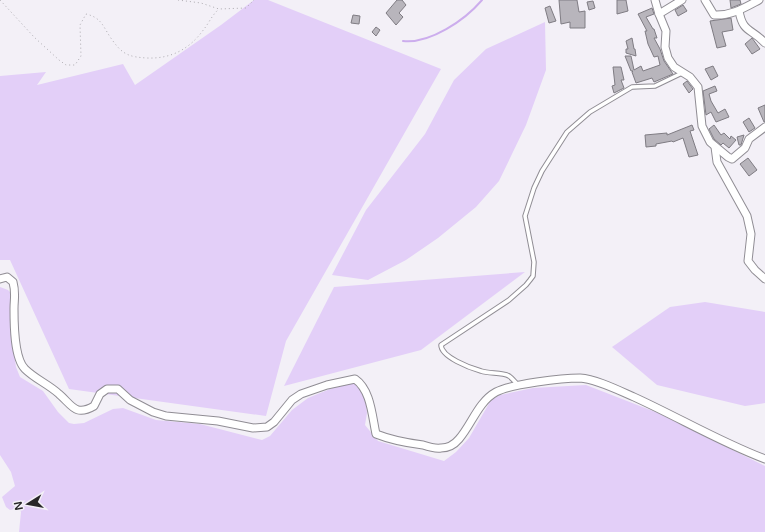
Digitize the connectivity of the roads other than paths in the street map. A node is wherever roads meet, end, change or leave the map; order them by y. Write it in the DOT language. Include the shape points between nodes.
graph roads {
  1 [pos="655,0"];
  2 [pos="682,0"];
  3 [pos="705,0"];
  4 [pos="759,0"];
  5 [pos="739,11"];
  6 [pos="659,14"];
  7 [pos="765,42"];
  8 [pos="683,72"];
  9 [pos="765,127"];
  10 [pos="715,147"];
  11 [pos="0,279"];
  12 [pos="765,279"];
  13 [pos="518,385"];
  14 [pos="765,459"];
  1 -- 6 [label="street"];
  2 -- 6 [label="street"];
  3 -- 5 [label="street" via="714,15"];
  4 -- 5 [label="street"];
  5 -- 7 [label="street" via="741,23 745,28"];
  6 -- 8 [label="street" via="666,31 665,47 668,58 674,67"];
  8 -- 10 [label="street" via="698,87 702,126"];
  8 -- 13 [label="lane" via="655,86 632,87 590,112 567,132 542,171 525,216 534,262 533,276 509,300 441,345 444,353 452,359 481,371 508,375"];
  9 -- 10 [label="street" via="749,139 745,148 732,159"];
  10 -- 12 [label="street" via="717,162 747,216 751,234 748,261"];
  11 -- 13 [label="street" via="7,277 13,282 16,293 15,333 23,367 76,410 94,406 100,394 107,389 118,389 130,400 166,416 218,421 252,428 267,426 274,422 292,400 302,394 355,379 360,382 368,396 376,434 440,449 451,446 460,439 472,418 495,392"];
  13 -- 14 [label="street" via="579,378 590,380 665,411 738,449"];
}
